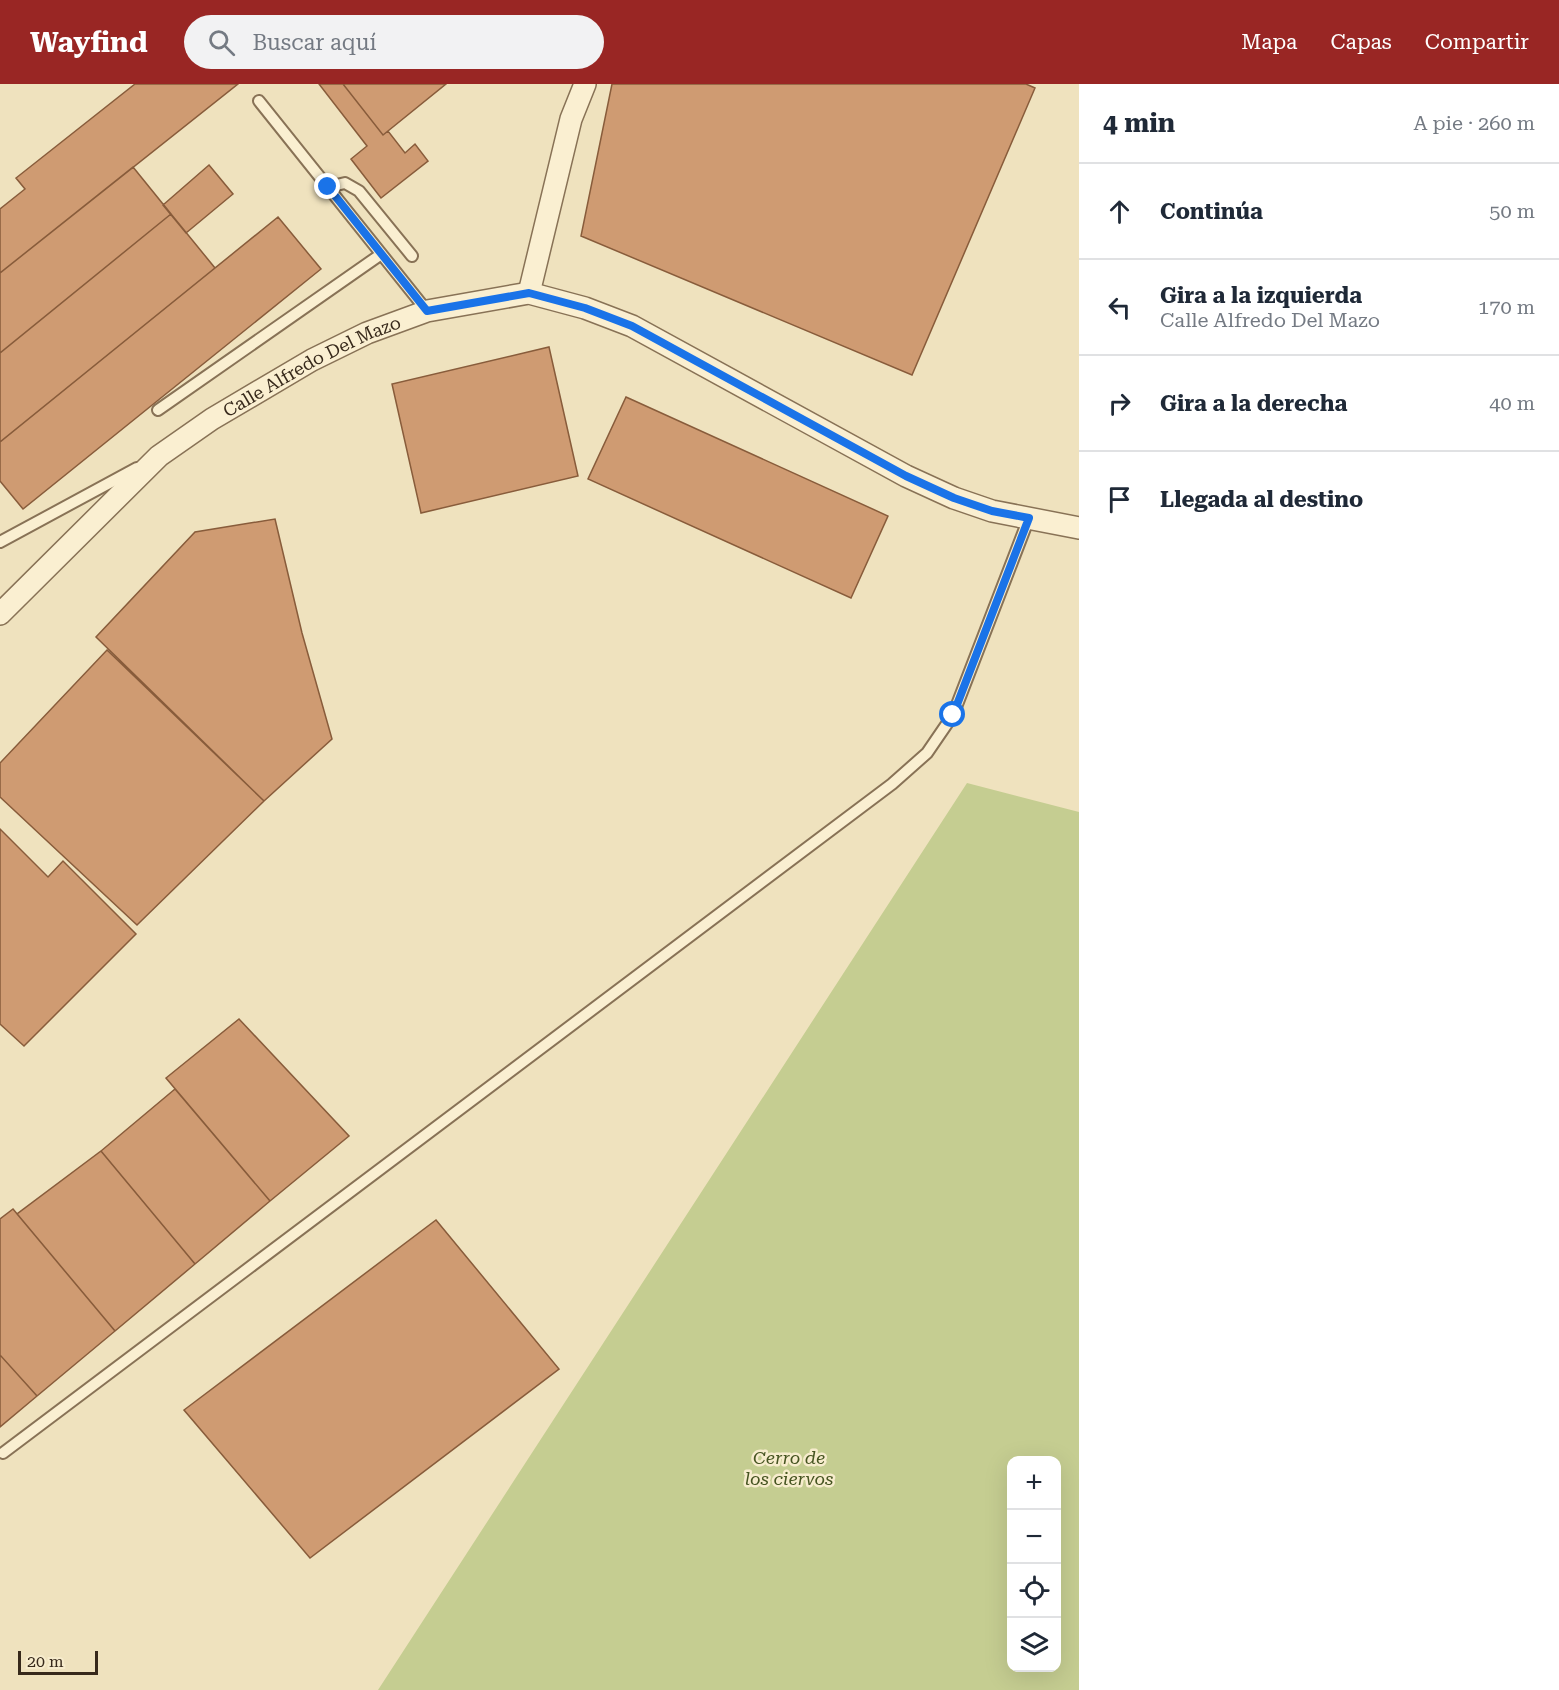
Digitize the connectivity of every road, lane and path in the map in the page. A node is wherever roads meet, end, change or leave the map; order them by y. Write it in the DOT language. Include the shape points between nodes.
graph roads {
  1 [pos="585,84"];
  2 [pos="259,101"];
  3 [pos="328,187"];
  4 [pos="380,255"];
  5 [pos="412,256"];
  6 [pos="529,293"];
  7 [pos="427,311"];
  8 [pos="158,410"];
  9 [pos="159,456"];
  10 [pos="1029,518"];
  11 [pos="1079,528"];
  12 [pos="0,542"];
  13 [pos="0,614"];
  14 [pos="3,1453"];
  1 -- 6 [label="street" via="571,118"];
  2 -- 3 [label="lane"];
  3 -- 4 [label="lane"];
  3 -- 5 [label="lane" via="345,183 359,191"];
  4 -- 7 [label="lane"];
  4 -- 8 [label="lane"];
  6 -- 7 [label="street, Calle Alfredo Del Mazo"];
  6 -- 10 [label="street, Calle Alfredo Del Mazo" via="632,326 906,476 954,498"];
  7 -- 9 [label="street, Calle Alfredo Del Mazo" via="367,333 312,360 212,419"];
  9 -- 12 [label="lane"];
  9 -- 13 [label="street, Calle Alfredo Del Mazo"];
  10 -- 11 [label="street, Calle Alfredo Del Mazo"];
  10 -- 14 [label="lane" via="953,715 927,753 892,784"];
}
